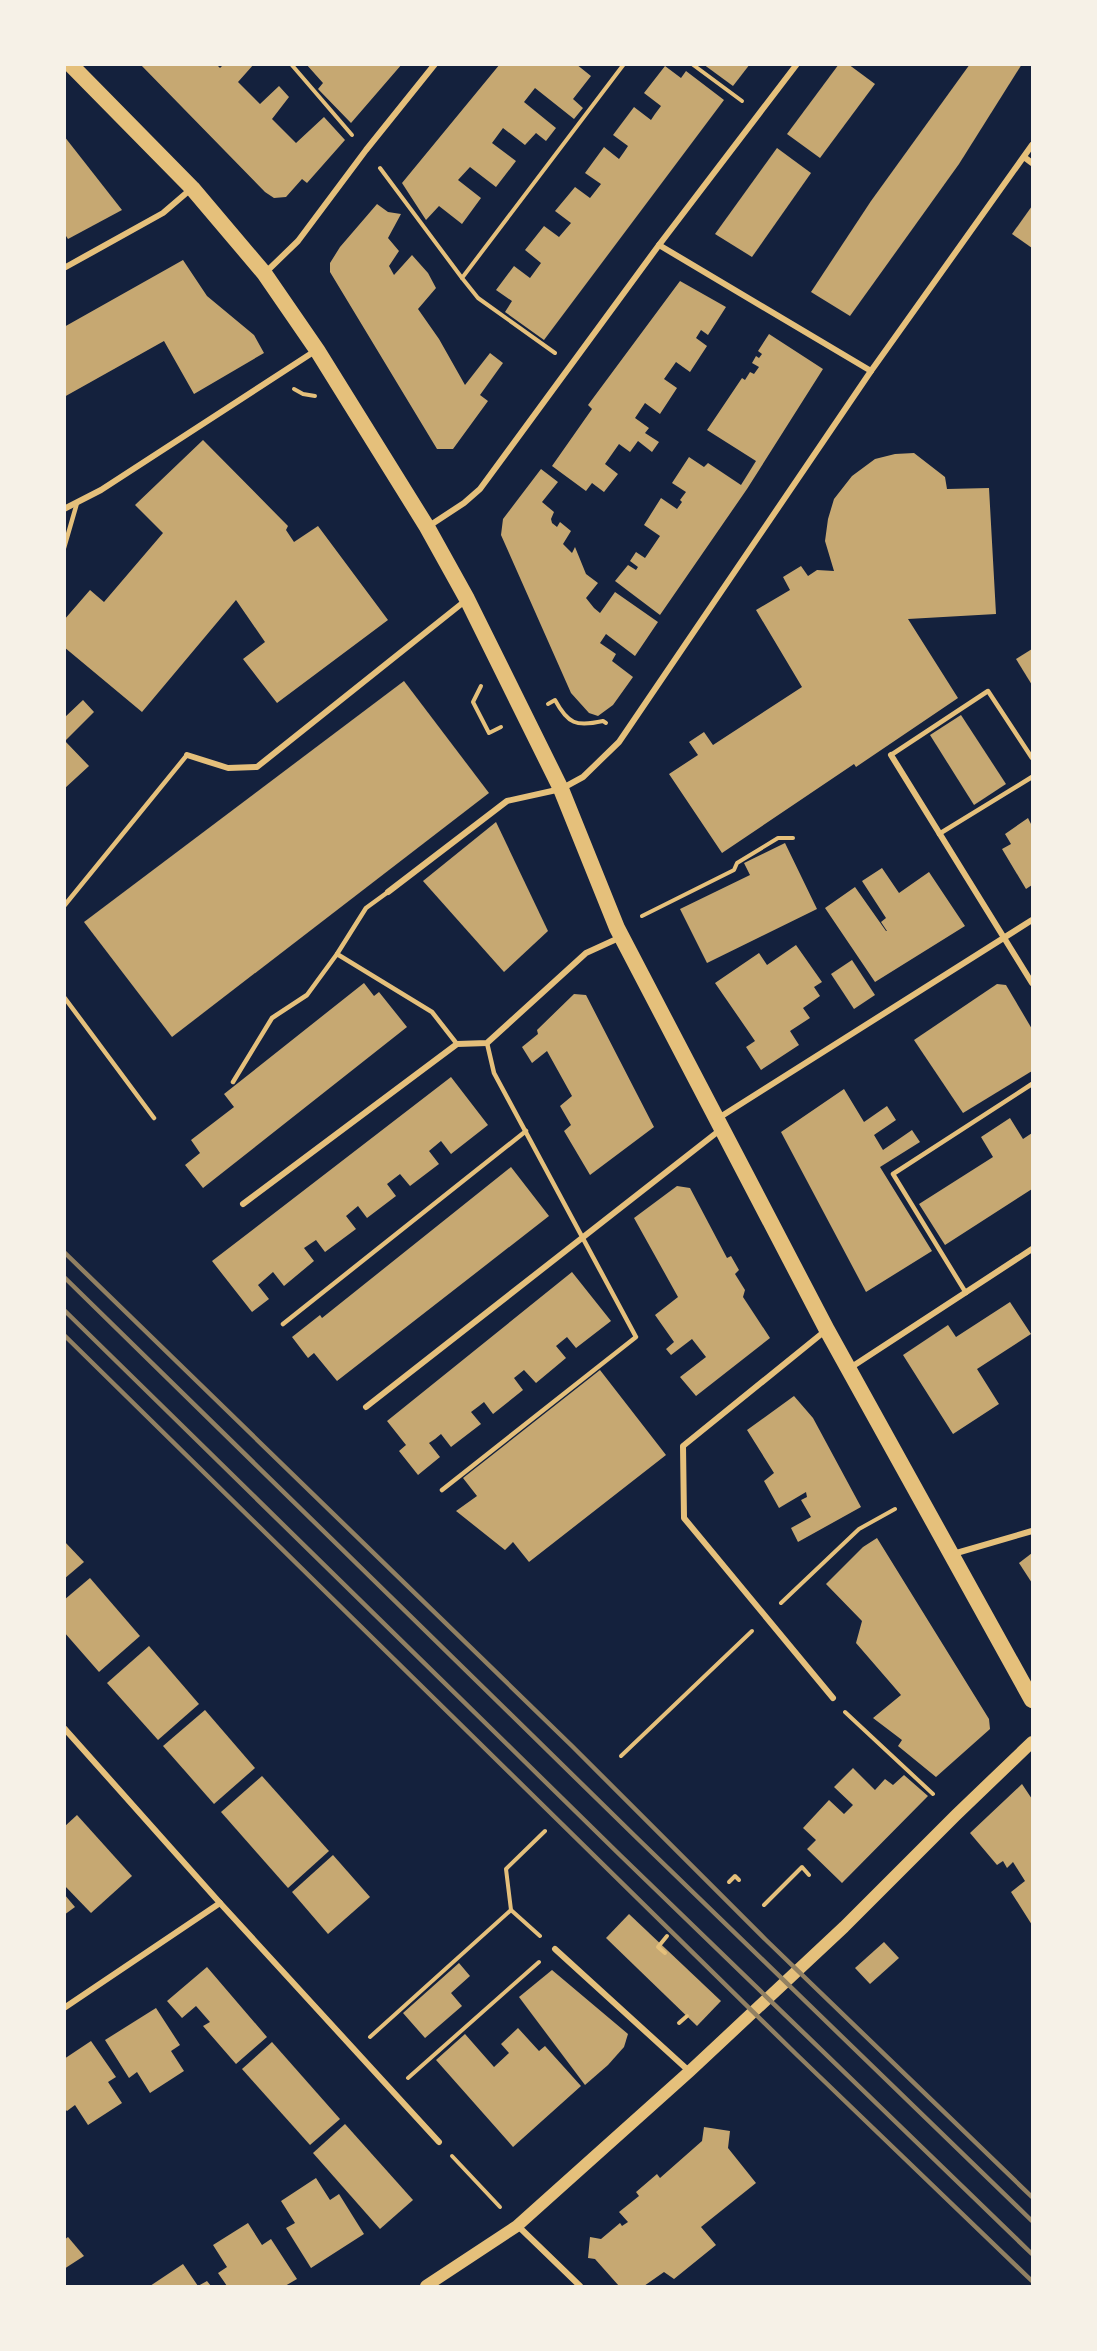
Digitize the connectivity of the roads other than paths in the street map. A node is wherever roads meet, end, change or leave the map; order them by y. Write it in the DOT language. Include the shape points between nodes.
graph roads {
  1 [pos="70,64"];
  2 [pos="435,64"];
  3 [pos="797,64"];
  4 [pos="1032,145"];
  5 [pos="1024,157"];
  6 [pos="1032,163"];
  7 [pos="192,188"];
  8 [pos="659,245"];
  9 [pos="64,268"];
  10 [pos="264,273"];
  11 [pos="317,350"];
  12 [pos="871,371"];
  13 [pos="77,503"];
  14 [pos="64,509"];
  15 [pos="427,527"];
  16 [pos="64,548"];
  17 [pos="467,599"];
  18 [pos="187,755"];
  19 [pos="891,755"];
  20 [pos="1032,758"];
  21 [pos="1032,777"];
  22 [pos="561,789"];
  23 [pos="939,834"];
  24 [pos="388,892"];
  25 [pos="64,906"];
  26 [pos="1032,921"];
  27 [pos="619,933"];
  28 [pos="1004,938"];
  29 [pos="337,954"];
  30 [pos="1032,983"];
  31 [pos="64,997"];
  32 [pos="486,1043"];
  33 [pos="457,1044"];
  34 [pos="233,1082"];
  35 [pos="1032,1084"];
  36 [pos="154,1118"];
  37 [pos="719,1123"];
  38 [pos="526,1131"];
  39 [pos="243,1204"];
  40 [pos="583,1237"];
  41 [pos="1032,1249"];
  42 [pos="966,1293"];
  43 [pos="283,1324"];
  44 [pos="827,1330"];
  45 [pos="850,1369"];
  46 [pos="366,1407"];
  47 [pos="442,1490"];
  48 [pos="1032,1531"];
  49 [pos="952,1555"];
  50 [pos="832,1698"];
  51 [pos="1032,1700"];
  52 [pos="64,1728"];
  53 [pos="1032,1742"];
  54 [pos="220,1903"];
  55 [pos="555,1948"];
  56 [pos="64,2008"];
  57 [pos="690,2071"];
  58 [pos="439,2142"];
  59 [pos="517,2226"];
  60 [pos="426,2286"];
  61 [pos="580,2286"];
  1 -- 7 [label="highway"];
  2 -- 10 [label="street" via="298,241"];
  3 -- 8 [label="street"];
  4 -- 5 [label="street"];
  5 -- 6 [label="street"];
  5 -- 12 [label="street"];
  7 -- 9 [label="street" via="163,213"];
  7 -- 10 [label="highway"];
  8 -- 12 [label="street"];
  8 -- 15 [label="street" via="480,489"];
  10 -- 11 [label="highway"];
  11 -- 13 [label="street"];
  11 -- 15 [label="highway"];
  12 -- 22 [label="street" via="625,733 590,771"];
  13 -- 14 [label="street"];
  13 -- 16 [label="lane"];
  15 -- 17 [label="highway"];
  17 -- 18 [label="street" via="257,766 228,768"];
  17 -- 22 [label="highway"];
  18 -- 25 [label="lane"];
  19 -- 20 [label="lane" via="988,691"];
  19 -- 23 [label="street"];
  21 -- 23 [label="lane"];
  22 -- 24 [label="street" via="507,801"];
  22 -- 27 [label="highway"];
  23 -- 28 [label="street"];
  24 -- 29 [label="lane" via="366,908"];
  26 -- 28 [label="street"];
  27 -- 32 [label="street" via="586,952"];
  27 -- 37 [label="highway"];
  28 -- 30 [label="street"];
  28 -- 37 [label="street"];
  29 -- 33 [label="lane" via="432,1012"];
  29 -- 34 [label="lane" via="307,995 272,1018"];
  31 -- 36 [label="lane"];
  32 -- 33 [label="street"];
  32 -- 38 [label="lane" via="495,1073"];
  33 -- 39 [label="street"];
  35 -- 42 [label="lane" via="893,1174"];
  37 -- 40 [label="street"];
  37 -- 44 [label="highway"];
  38 -- 40 [label="lane"];
  38 -- 43 [label="lane"];
  40 -- 46 [label="street"];
  40 -- 47 [label="lane" via="636,1337"];
  41 -- 42 [label="street"];
  42 -- 45 [label="street"];
  44 -- 45 [label="highway"];
  44 -- 50 [label="street" via="683,1446 684,1518"];
  45 -- 49 [label="highway"];
  48 -- 49 [label="street"];
  49 -- 51 [label="highway"];
  52 -- 54 [label="street"];
  53 -- 57 [label="main road"];
  54 -- 56 [label="street"];
  54 -- 58 [label="street"];
  55 -- 57 [label="street"];
  57 -- 59 [label="main road"];
  59 -- 60 [label="main road"];
  59 -- 61 [label="street"];
}
